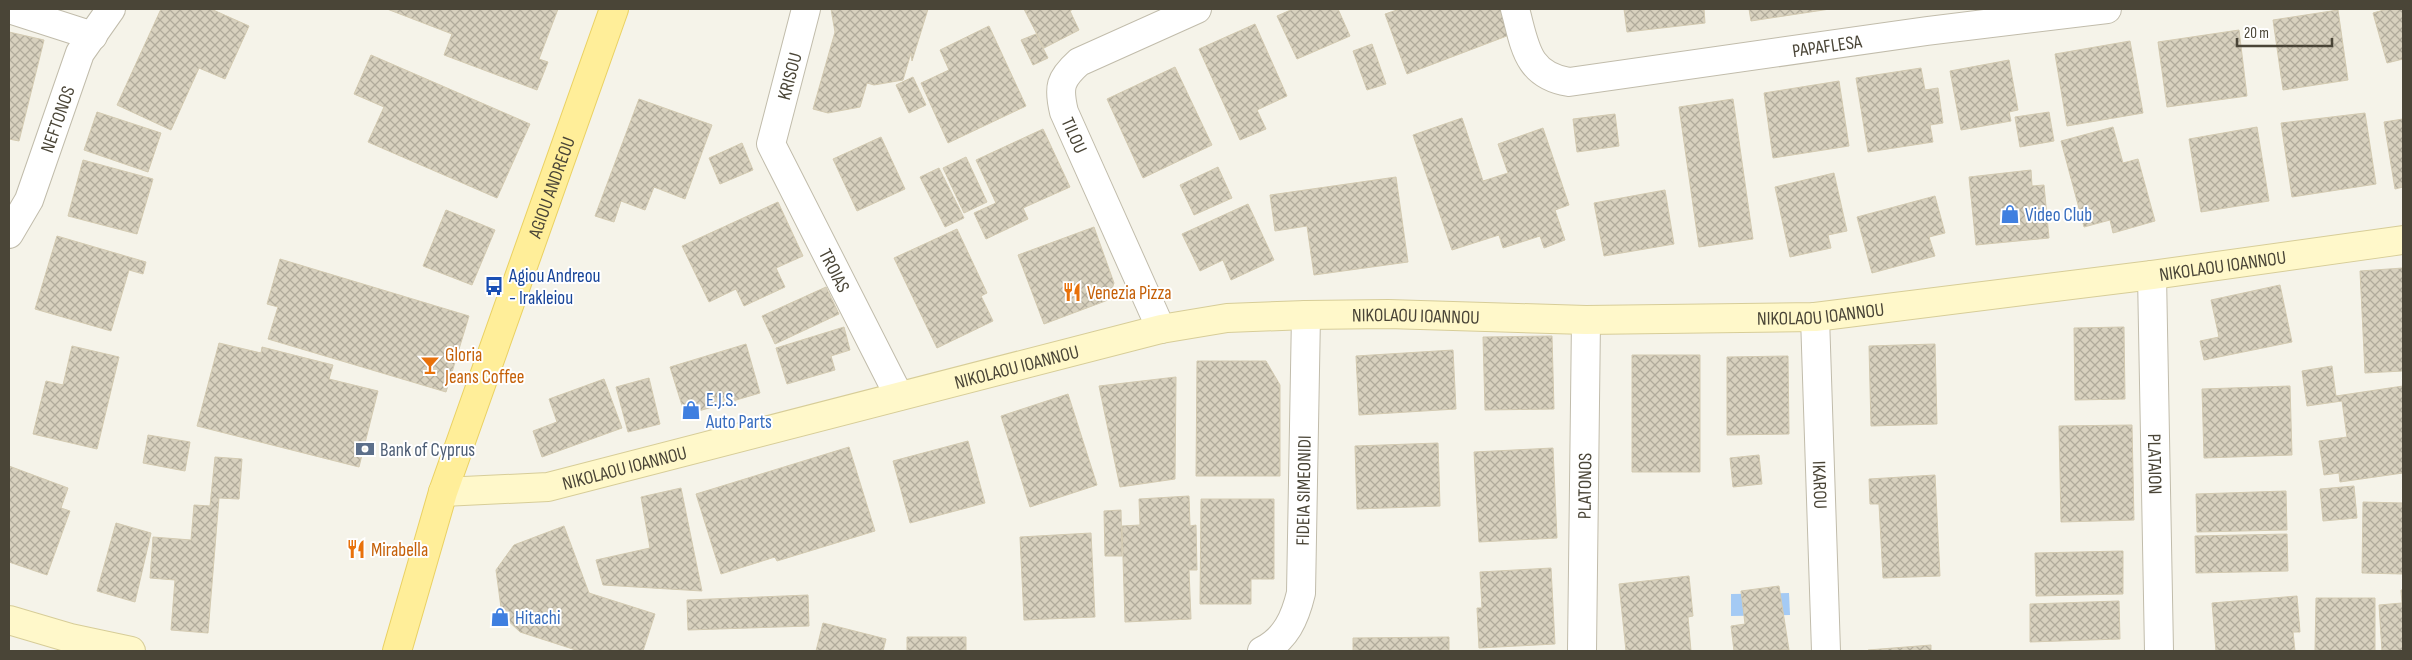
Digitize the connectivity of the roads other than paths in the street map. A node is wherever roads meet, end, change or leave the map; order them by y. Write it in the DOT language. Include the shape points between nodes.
graph roads {
  1 [pos="9,9"];
  2 [pos="111,9"];
  3 [pos="614,9"];
  4 [pos="806,9"];
  5 [pos="1197,9"];
  6 [pos="1515,9"];
  7 [pos="2106,9"];
  8 [pos="1146,18"];
  9 [pos="93,36"];
  10 [pos="771,144"];
  11 [pos="9,234"];
  12 [pos="2403,240"];
  13 [pos="2152,275"];
  14 [pos="1306,315"];
  15 [pos="1815,317"];
  16 [pos="1586,320"];
  17 [pos="1161,329"];
  18 [pos="899,396"];
  19 [pos="443,492"];
  20 [pos="9,620"];
  21 [pos="131,651"];
  22 [pos="397,651"];
  23 [pos="1262,651"];
  24 [pos="1582,651"];
  25 [pos="1826,651"];
  26 [pos="2159,651"];
  1 -- 9 [label="street"];
  2 -- 9 [label="street, NEFTONOS"];
  3 -- 19 [label="main road, AGIOU ANDREOU"];
  4 -- 10 [label="street, KRISOU"];
  5 -- 8 [label="street, TILOU"];
  6 -- 7 [label="street, PAPAFLESA" via="1528,56 1537,70 1547,77 1569,82"];
  8 -- 17 [label="street, TILOU" via="1068,72 1061,83 1060,97"];
  9 -- 11 [label="street, NEFTONOS" via="80,53 29,200"];
  10 -- 18 [label="street, TROIAS"];
  12 -- 13 [label="street, NIKOLAOU IOANNOU"];
  13 -- 15 [label="street, NIKOLAOU IOANNOU"];
  13 -- 26 [label="street, PLATAION"];
  14 -- 16 [label="street, NIKOLAOU IOANNOU"];
  14 -- 17 [label="street, NIKOLAOU IOANNOU" via="1227,318"];
  14 -- 23 [label="street, FIDEIA SIMEONIDI" via="1301,593 1291,624 1276,642"];
  15 -- 16 [label="street, NIKOLAOU IOANNOU"];
  15 -- 25 [label="street, IKAROU"];
  16 -- 24 [label="street, PLATONOS"];
  17 -- 18 [label="street, NIKOLAOU IOANNOU"];
  18 -- 19 [label="street, NIKOLAOU IOANNOU" via="548,487"];
  19 -- 22 [label="main road, AGIOU ANDREOU"];
  20 -- 21 [label="street"];
}
